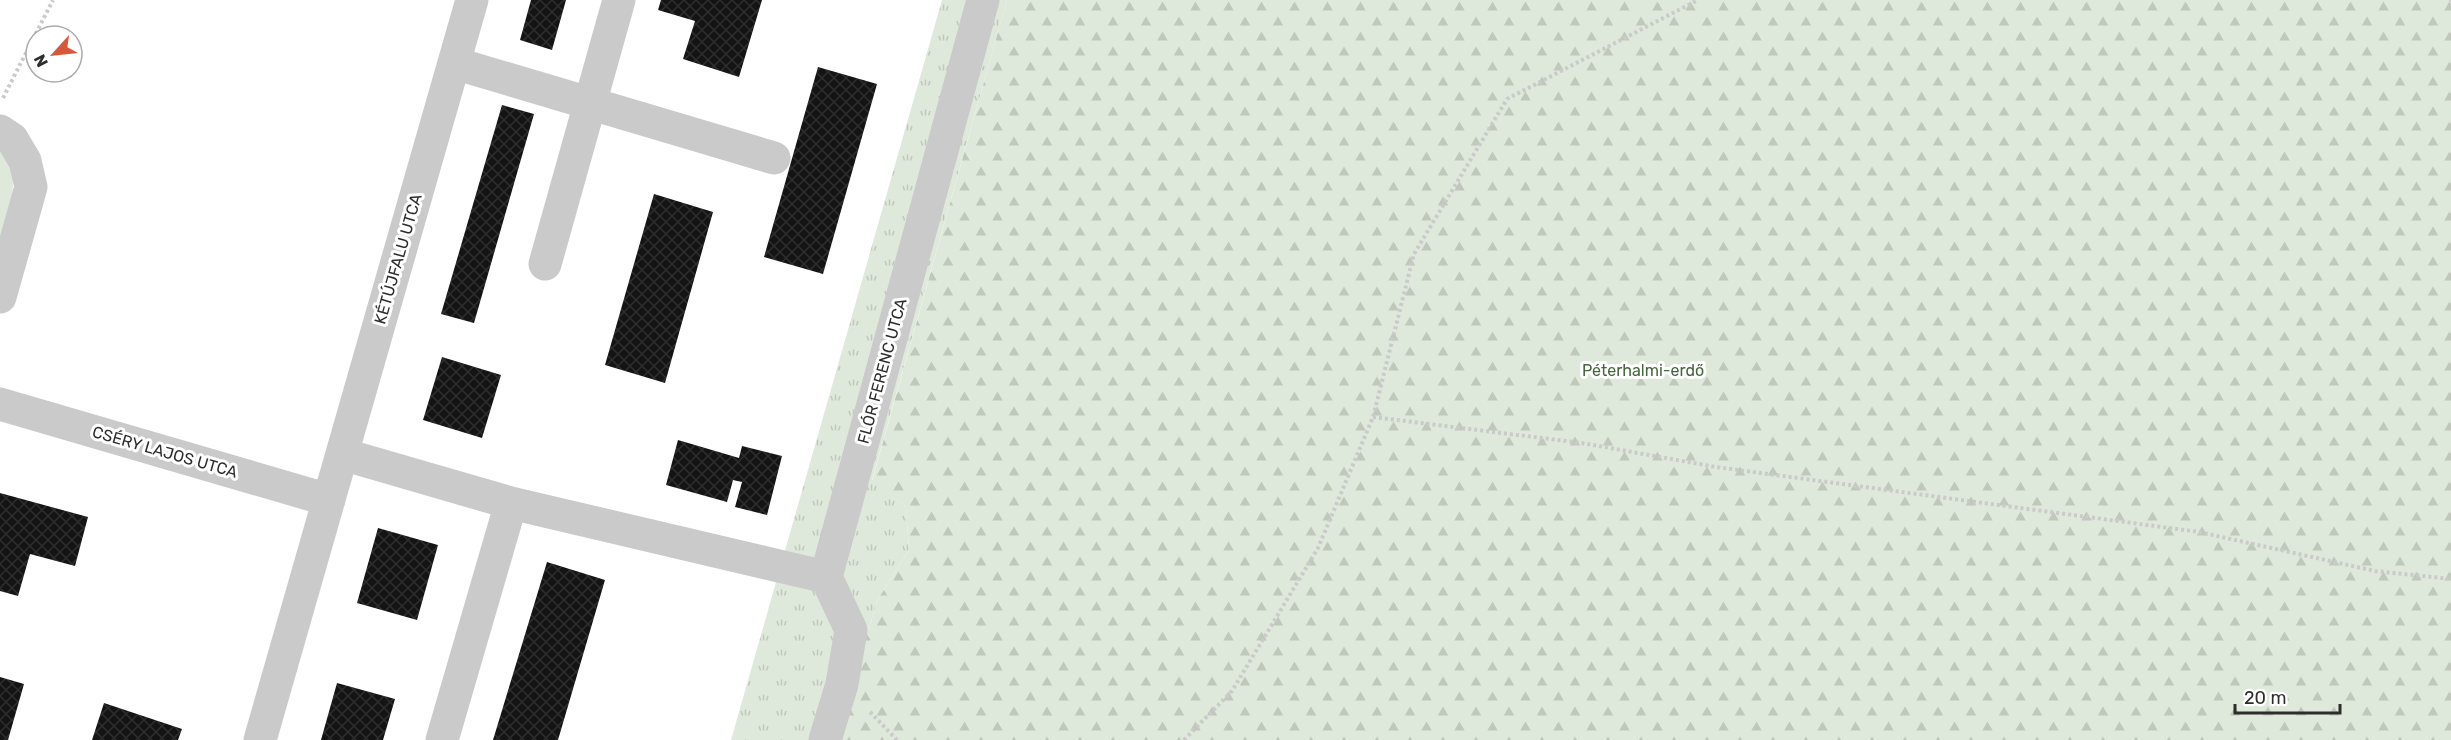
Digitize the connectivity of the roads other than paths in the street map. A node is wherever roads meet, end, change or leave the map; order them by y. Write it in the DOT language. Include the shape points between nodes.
graph roads {
  1 [pos="472,0"];
  2 [pos="619,0"];
  3 [pos="983,0"];
  4 [pos="454,63"];
  5 [pos="590,103"];
  6 [pos="0,131"];
  7 [pos="774,158"];
  8 [pos="545,264"];
  9 [pos="0,297"];
  10 [pos="0,404"];
  11 [pos="342,454"];
  12 [pos="329,500"];
  13 [pos="511,502"];
  14 [pos="826,577"];
  15 [pos="260,740"];
  16 [pos="442,740"];
  17 [pos="825,740"];
  1 -- 4 [label="street, KÉTÚJFALU UTCA"];
  2 -- 5 [label="street"];
  3 -- 14 [label="street, FLÓR FERENC UTCA"];
  4 -- 5 [label="street"];
  4 -- 11 [label="street, KÉTÚJFALU UTCA"];
  5 -- 7 [label="street"];
  5 -- 8 [label="street"];
  6 -- 9 [label="street" via="12,139 25,161 31,187"];
  10 -- 12 [label="street, CSÉRY LAJOS UTCA"];
  11 -- 12 [label="street, KÉTÚJFALU UTCA"];
  11 -- 13 [label="street"];
  12 -- 15 [label="street, KÉTÚJFALU UTCA"];
  13 -- 14 [label="street"];
  13 -- 16 [label="street"];
  14 -- 17 [label="street" via="851,630 842,684"];
}
